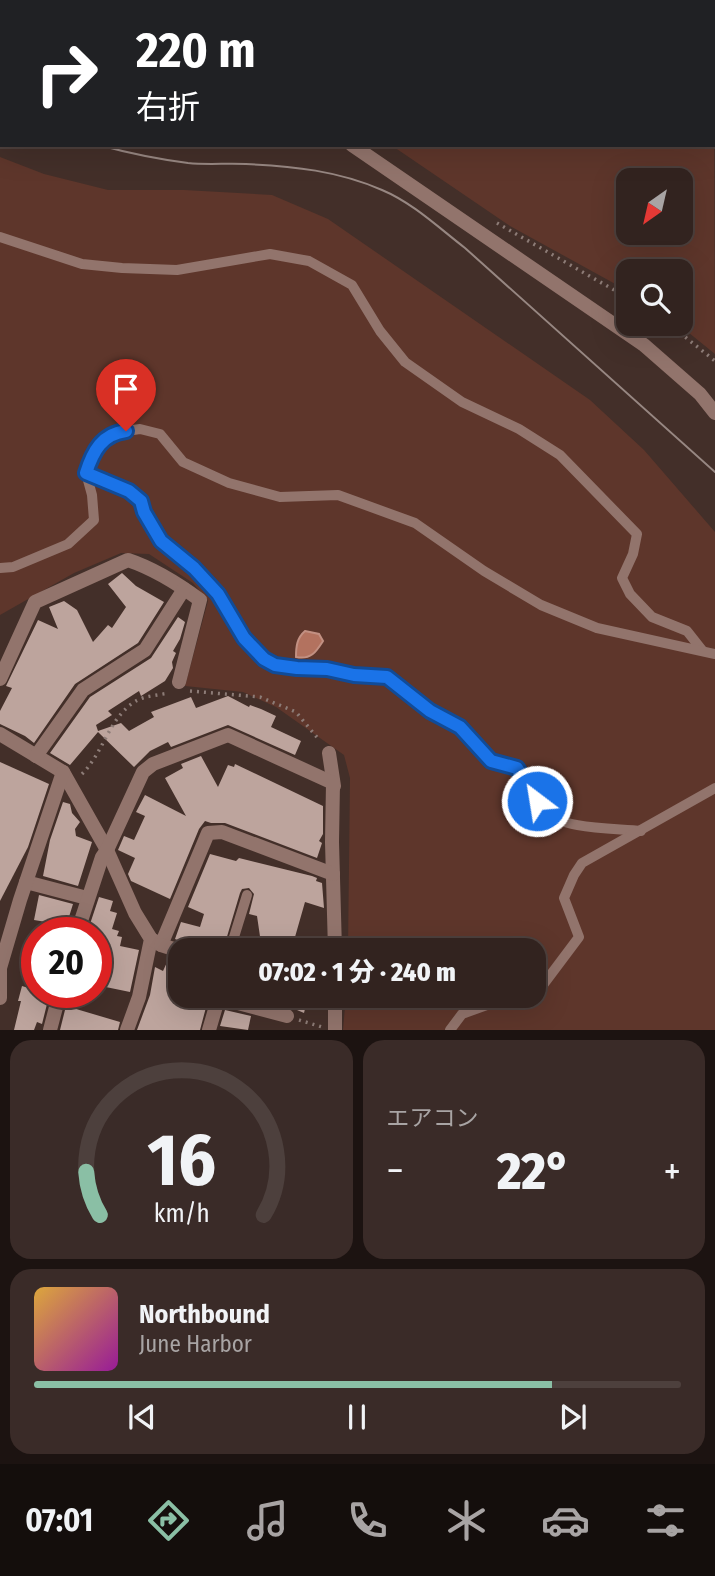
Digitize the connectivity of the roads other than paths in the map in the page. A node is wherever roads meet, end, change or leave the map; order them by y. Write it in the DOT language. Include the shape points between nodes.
graph roads {
  1 [pos="355,147"];
  2 [pos="0,237"];
  3 [pos="715,413"];
  4 [pos="86,473"];
  5 [pos="0,568"];
  6 [pos="184,589"];
  7 [pos="702,650"];
  8 [pos="715,654"];
  9 [pos="0,679"];
  10 [pos="181,688"];
  11 [pos="0,734"];
  12 [pos="329,753"];
  13 [pos="36,756"];
  14 [pos="63,772"];
  15 [pos="334,786"];
  16 [pos="715,788"];
  17 [pos="641,831"];
  18 [pos="107,850"];
  19 [pos="332,874"];
  20 [pos="26,882"];
  21 [pos="247,895"];
  22 [pos="87,898"];
  23 [pos="82,917"];
  24 [pos="234,938"];
  25 [pos="335,938"];
  26 [pos="156,942"];
  27 [pos="168,946"];
  28 [pos="546,981"];
  29 [pos="0,998"];
  30 [pos="56,1008"];
  31 [pos="216,1008"];
  32 [pos="258,1008"];
  33 [pos="334,1008"];
  34 [pos="479,1008"];
  35 [pos="287,1016"];
  36 [pos="50,1030"];
  37 [pos="127,1030"];
  38 [pos="209,1030"];
  39 [pos="333,1030"];
  40 [pos="450,1030"];
  1 -- 3 [label="street" via="644,345"];
  2 -- 7 [label="lane" via="82,264 122,268 177,270 270,254 309,261 352,285 405,362 462,402 560,455 637,534 622,578 630,594 652,617 687,631"];
  4 -- 5 [label="lane" via="94,520 68,544"];
  4 -- 7 [label="lane" via="93,452 112,433 141,429 160,434 183,463 229,483 280,497 338,495 415,523 541,605 597,628"];
  4 -- 17 [label="lane" via="141,501 161,541 218,594 244,638 264,659 275,665 387,677 430,711 460,727 491,761 517,768 545,813 567,823"];
  6 -- 9 [label="street" via="148,566 128,560 41,599 30,610"];
  6 -- 10 [label="street" via="200,600"];
  6 -- 13 [label="street" via="145,650 83,690"];
  7 -- 8 [label="lane"];
  11 -- 13 [label="street"];
  12 -- 15 [label="street"];
  13 -- 14 [label="street"];
  14 -- 18 [label="street"];
  14 -- 20 [label="street"];
  15 -- 18 [label="street" via="228,735 143,772"];
  15 -- 19 [label="street"];
  16 -- 17 [label="lane"];
  17 -- 28 [label="lane" via="582,863 574,875 564,898 579,937"];
  18 -- 22 [label="street"];
  18 -- 26 [label="street" via="135,914"];
  19 -- 25 [label="street"];
  19 -- 26 [label="street" via="222,832 208,833"];
  20 -- 22 [label="street"];
  20 -- 29 [label="street" via="0,968"];
  21 -- 24 [label="lane"];
  22 -- 23 [label="street"];
  26 -- 27 [label="street"];
  26 -- 37 [label="street"];
  30 -- 36 [label="street"];
  31 -- 38 [label="street"];
  32 -- 35 [label="street"];
  33 -- 39 [label="street"];
  34 -- 40 [label="lane" via="462,1014"];
}
